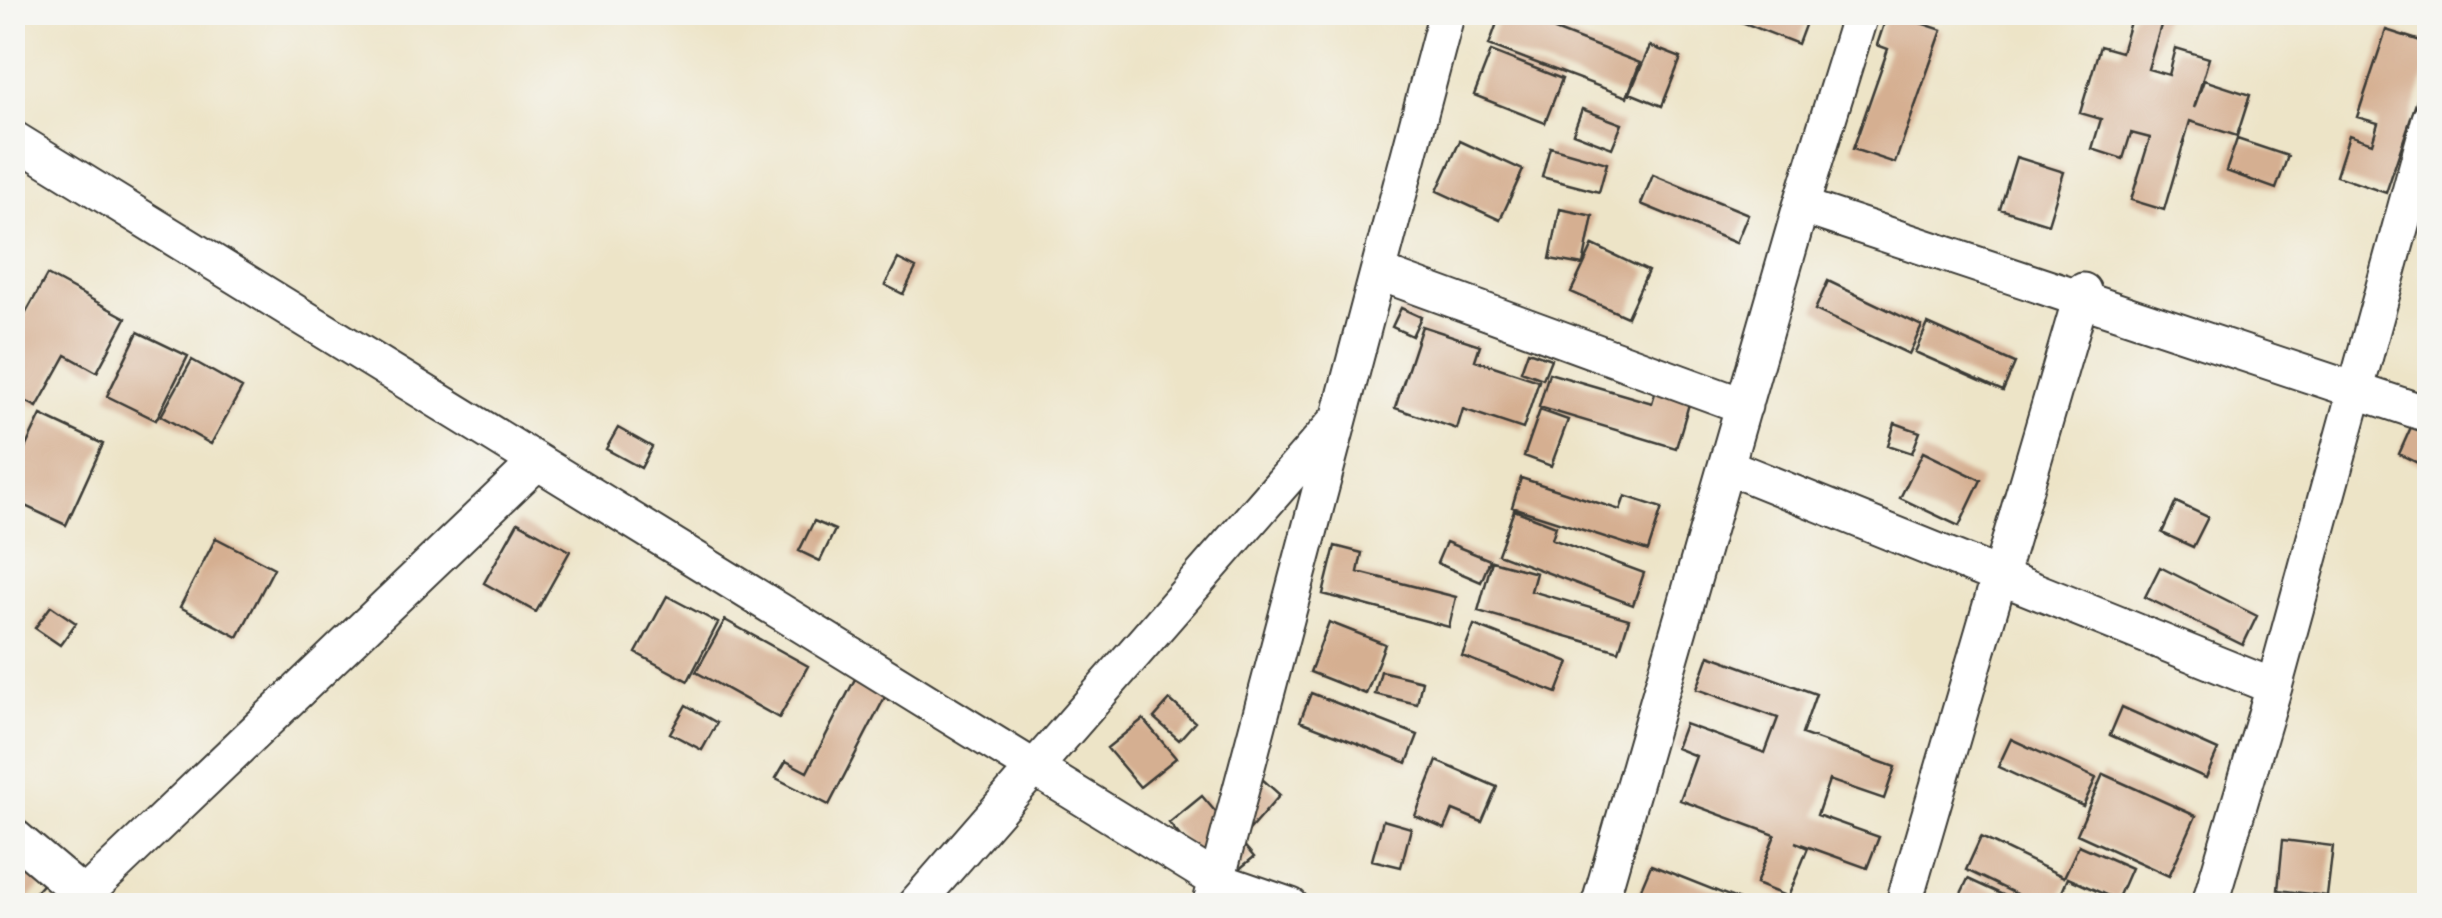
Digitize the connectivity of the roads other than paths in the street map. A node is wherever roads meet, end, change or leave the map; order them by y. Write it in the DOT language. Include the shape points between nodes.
graph roads {
  1 [pos="1861,12"];
  2 [pos="1437,15"];
  3 [pos="2430,119"];
  4 [pos="12,138"];
  5 [pos="1801,206"];
  6 [pos="1378,272"];
  7 [pos="2082,295"];
  8 [pos="2356,390"];
  9 [pos="1744,406"];
  10 [pos="2430,415"];
  11 [pos="1339,417"];
  12 [pos="537,462"];
  13 [pos="1726,466"];
  14 [pos="2000,576"];
  15 [pos="2274,687"];
  16 [pos="1034,768"];
  17 [pos="12,835"];
  18 [pos="1213,893"];
  19 [pos="84,902"];
  20 [pos="914,906"];
  21 [pos="1291,906"];
  22 [pos="1598,906"];
  23 [pos="1904,906"];
  24 [pos="2210,906"];
  1 -- 5 [label="street"];
  2 -- 6 [label="street"];
  3 -- 8 [label="street"];
  4 -- 12 [label="street"];
  5 -- 7 [label="street"];
  5 -- 9 [label="street"];
  6 -- 9 [label="street"];
  6 -- 11 [label="street"];
  7 -- 8 [label="street"];
  7 -- 14 [label="street"];
  8 -- 10 [label="street"];
  8 -- 15 [label="street"];
  9 -- 13 [label="street"];
  11 -- 16 [label="street"];
  11 -- 18 [label="street"];
  12 -- 16 [label="street"];
  12 -- 19 [label="street"];
  13 -- 14 [label="street"];
  13 -- 22 [label="street"];
  14 -- 15 [label="street"];
  14 -- 23 [label="street"];
  15 -- 24 [label="street"];
  16 -- 18 [label="street"];
  16 -- 20 [label="street"];
  17 -- 19 [label="street"];
  18 -- 21 [label="street"];
}
